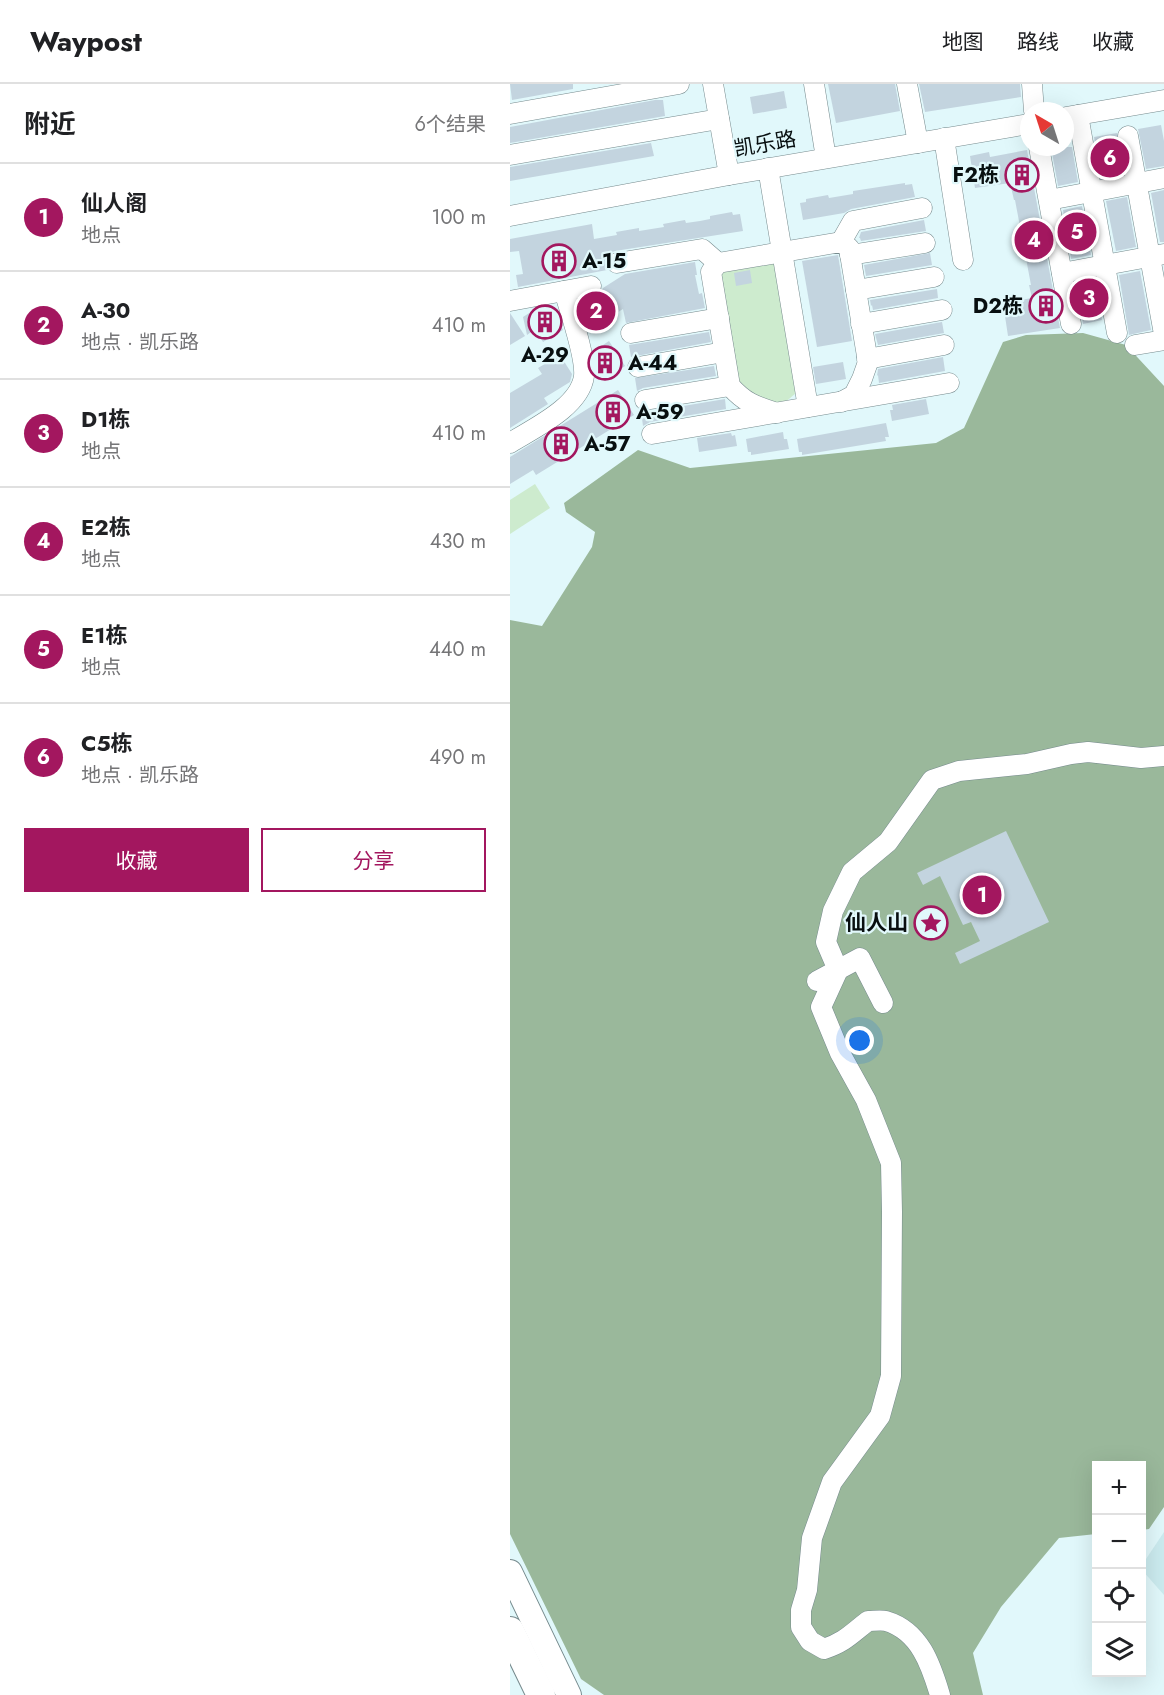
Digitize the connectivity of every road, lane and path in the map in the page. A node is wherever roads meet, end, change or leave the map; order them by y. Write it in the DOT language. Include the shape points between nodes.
graph roads {
  1 [pos="679,84"];
  2 [pos="713,84"];
  3 [pos="814,84"];
  4 [pos="907,84"];
  5 [pos="1164,100"];
  6 [pos="510,114"];
  7 [pos="1074,115"];
  8 [pos="719,119"];
  9 [pos="1020,125"];
  10 [pos="1074,127"];
  11 [pos="1128,136"];
  12 [pos="944,138"];
  13 [pos="918,143"];
  14 [pos="510,155"];
  15 [pos="1041,156"];
  16 [pos="826,158"];
  17 [pos="768,168"];
  18 [pos="729,175"];
  19 [pos="1164,178"];
  20 [pos="1137,183"];
  21 [pos="1092,192"];
  22 [pos="1048,200"];
  23 [pos="922,208"];
  24 [pos="510,216"];
  25 [pos="925,243"];
  26 [pos="846,249"];
  27 [pos="782,252"];
  28 [pos="1157,255"];
  29 [pos="963,260"];
  30 [pos="617,263"];
  31 [pos="718,263"];
  32 [pos="1105,265"];
  33 [pos="1062,273"];
  34 [pos="934,277"];
  35 [pos="591,286"];
  36 [pos="856,290"];
  37 [pos="564,291"];
  38 [pos="510,301"];
  39 [pos="942,310"];
  40 [pos="719,318"];
  41 [pos="861,324"];
  42 [pos="1071,324"];
  43 [pos="631,333"];
  44 [pos="1117,333"];
  45 [pos="1164,334"];
  46 [pos="1164,340"];
  47 [pos="944,345"];
  48 [pos="1135,345"];
  49 [pos="724,352"];
  50 [pos="867,359"];
  51 [pos="638,367"];
  52 [pos="949,383"];
  53 [pos="730,386"];
  54 [pos="645,400"];
  55 [pos="841,402"];
  56 [pos="808,407"];
  57 [pos="777,413"];
  58 [pos="652,434"];
  59 [pos="510,443"];
  60 [pos="1164,756"];
  61 [pos="838,970"];
  62 [pos="817,981"];
  63 [pos="883,1003"];
  64 [pos="510,1572"];
  65 [pos="510,1631"];
  66 [pos="541,1695"];
  67 [pos="569,1695"];
  68 [pos="940,1695"];
  1 -- 6 [label="street"];
  2 -- 8 [label="street"];
  3 -- 16 [label="street"];
  4 -- 13 [label="street"];
  5 -- 7 [label="street"];
  8 -- 14 [label="street"];
  8 -- 18 [label="street"];
  9 -- 12 [label="street, 凯乐路"];
  10 -- 21 [label="street"];
  11 -- 20 [label="street"];
  12 -- 13 [label="street, 凯乐路"];
  12 -- 29 [label="street"];
  13 -- 16 [label="street, 凯乐路"];
  15 -- 22 [label="street"];
  16 -- 17 [label="street, 凯乐路"];
  17 -- 18 [label="street, 凯乐路"];
  17 -- 27 [label="street"];
  18 -- 24 [label="street, 凯乐路"];
  19 -- 20 [label="street"];
  20 -- 21 [label="street"];
  20 -- 28 [label="street"];
  21 -- 22 [label="street"];
  21 -- 32 [label="street"];
  22 -- 33 [label="street"];
  23 -- 26 [label="street" via="853,220"];
  25 -- 26 [label="street"];
  26 -- 27 [label="street"];
  26 -- 36 [label="street"];
  27 -- 31 [label="street"];
  27 -- 56 [label="street"];
  28 -- 32 [label="street"];
  28 -- 45 [label="street"];
  30 -- 31 [label="street" via="702,249"];
  31 -- 40 [label="street" via="711,272"];
  32 -- 33 [label="street"];
  32 -- 44 [label="street"];
  33 -- 42 [label="street"];
  34 -- 36 [label="street"];
  35 -- 37 [label="street"];
  36 -- 41 [label="street"];
  37 -- 38 [label="street"];
  37 -- 59 [label="street" via="584,366 582,385 555,415"];
  39 -- 41 [label="street"];
  40 -- 43 [label="street"];
  40 -- 49 [label="street"];
  41 -- 50 [label="street"];
  46 -- 48 [label="street"];
  47 -- 50 [label="street"];
  49 -- 51 [label="street"];
  49 -- 53 [label="street"];
  50 -- 55 [label="street" via="854,395"];
  52 -- 55 [label="street"];
  53 -- 54 [label="street"];
  53 -- 57 [label="street" via="741,399"];
  55 -- 56 [label="street"];
  56 -- 57 [label="street"];
  57 -- 58 [label="street"];
  60 -- 61 [label="street" via="1141,758 1088,752 959,771 932,780 888,842 852,872 833,911 826,942"];
  61 -- 62 [label="street"];
  61 -- 63 [label="street" via="860,958"];
  61 -- 68 [label="street" via="821,1007 891,1163 891,1376 880,1416 832,1482 812,1538 801,1627 810,1641 824,1648 849,1638 868,1621 886,1621 912,1636 921,1648"];
  64 -- 67 [label="main road"];
  65 -- 66 [label="highway"];
}
